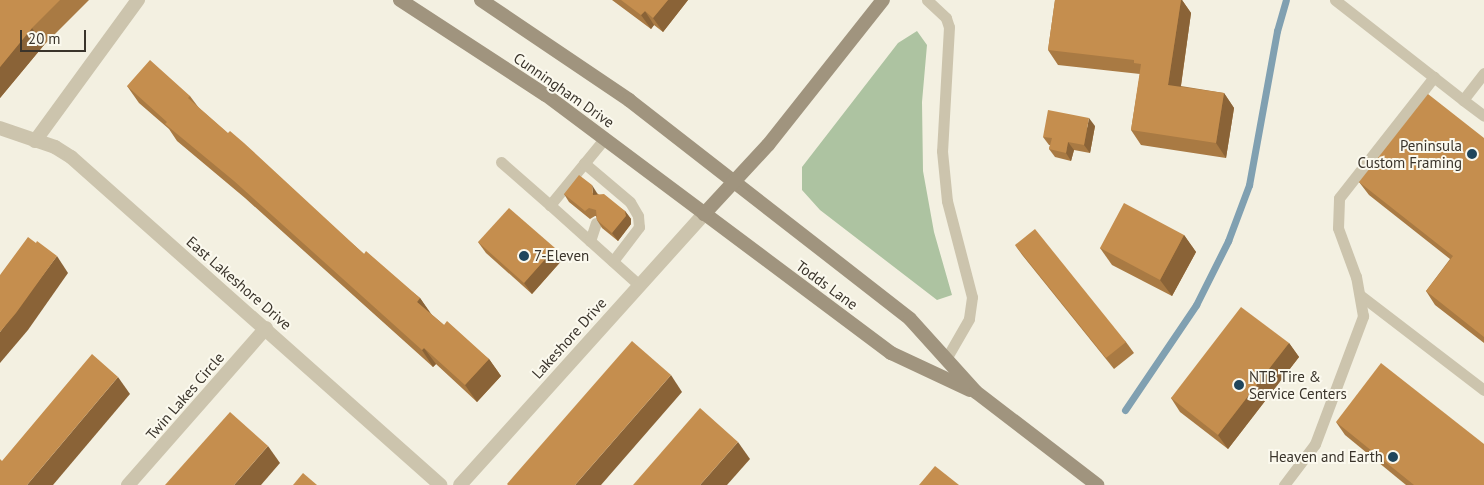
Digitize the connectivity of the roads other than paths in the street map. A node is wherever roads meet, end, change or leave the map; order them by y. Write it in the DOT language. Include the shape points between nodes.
graph roads {
  1 [pos="138,0"];
  2 [pos="400,0"];
  3 [pos="481,0"];
  4 [pos="883,0"];
  5 [pos="927,0"];
  6 [pos="1335,0"];
  7 [pos="1484,73"];
  8 [pos="1434,77"];
  9 [pos="1463,100"];
  10 [pos="1484,116"];
  11 [pos="0,128"];
  12 [pos="605,138"];
  13 [pos="35,141"];
  14 [pos="501,162"];
  15 [pos="584,163"];
  16 [pos="734,182"];
  17 [pos="608,183"];
  18 [pos="604,198"];
  19 [pos="550,205"];
  20 [pos="704,214"];
  21 [pos="596,223"];
  22 [pos="590,241"];
  23 [pos="613,261"];
  24 [pos="638,284"];
  25 [pos="1360,295"];
  26 [pos="266,328"];
  27 [pos="946,359"];
  28 [pos="1484,390"];
  29 [pos="976,392"];
  30 [pos="434,483"];
  31 [pos="128,485"];
  32 [pos="460,485"];
  33 [pos="1096,485"];
  34 [pos="1284,485"];
  1 -- 13 [label="street"];
  2 -- 12 [label="main road, Cunningham Drive"];
  3 -- 16 [label="main road, Cunningham Drive" via="587,70"];
  4 -- 16 [label="main road"];
  5 -- 27 [label="lane" via="946,18 949,27 942,151 947,201 972,298 969,319"];
  6 -- 8 [label="lane"];
  7 -- 9 [label="lane"];
  8 -- 9 [label="lane"];
  8 -- 25 [label="lane" via="1339,198 1338,228"];
  9 -- 10 [label="lane"];
  11 -- 13 [label="street, East Lakeshore Drive"];
  12 -- 15 [label="lane"];
  12 -- 20 [label="main road, Cunningham Drive"];
  13 -- 26 [label="street, East Lakeshore Drive" via="55,147 71,158"];
  14 -- 19 [label="lane"];
  15 -- 17 [label="lane"];
  15 -- 19 [label="lane"];
  16 -- 20 [label="main road"];
  16 -- 27 [label="main road, Todds Lane" via="910,319"];
  17 -- 18 [label="lane"];
  17 -- 23 [label="lane" via="630,202 638,216 639,227"];
  19 -- 22 [label="lane"];
  20 -- 24 [label="street, Lakeshore Drive"];
  20 -- 29 [label="main road, Todds Lane" via="891,353"];
  21 -- 22 [label="lane"];
  22 -- 23 [label="lane"];
  23 -- 24 [label="lane"];
  24 -- 32 [label="street, Lakeshore Drive"];
  25 -- 28 [label="lane"];
  25 -- 34 [label="lane" via="1363,316 1315,444"];
  26 -- 30 [label="street, East Lakeshore Drive"];
  26 -- 31 [label="street, Twin Lakes Circle"];
  27 -- 29 [label="main road, Todds Lane"];
  29 -- 33 [label="main road, Todds Lane"];
}
